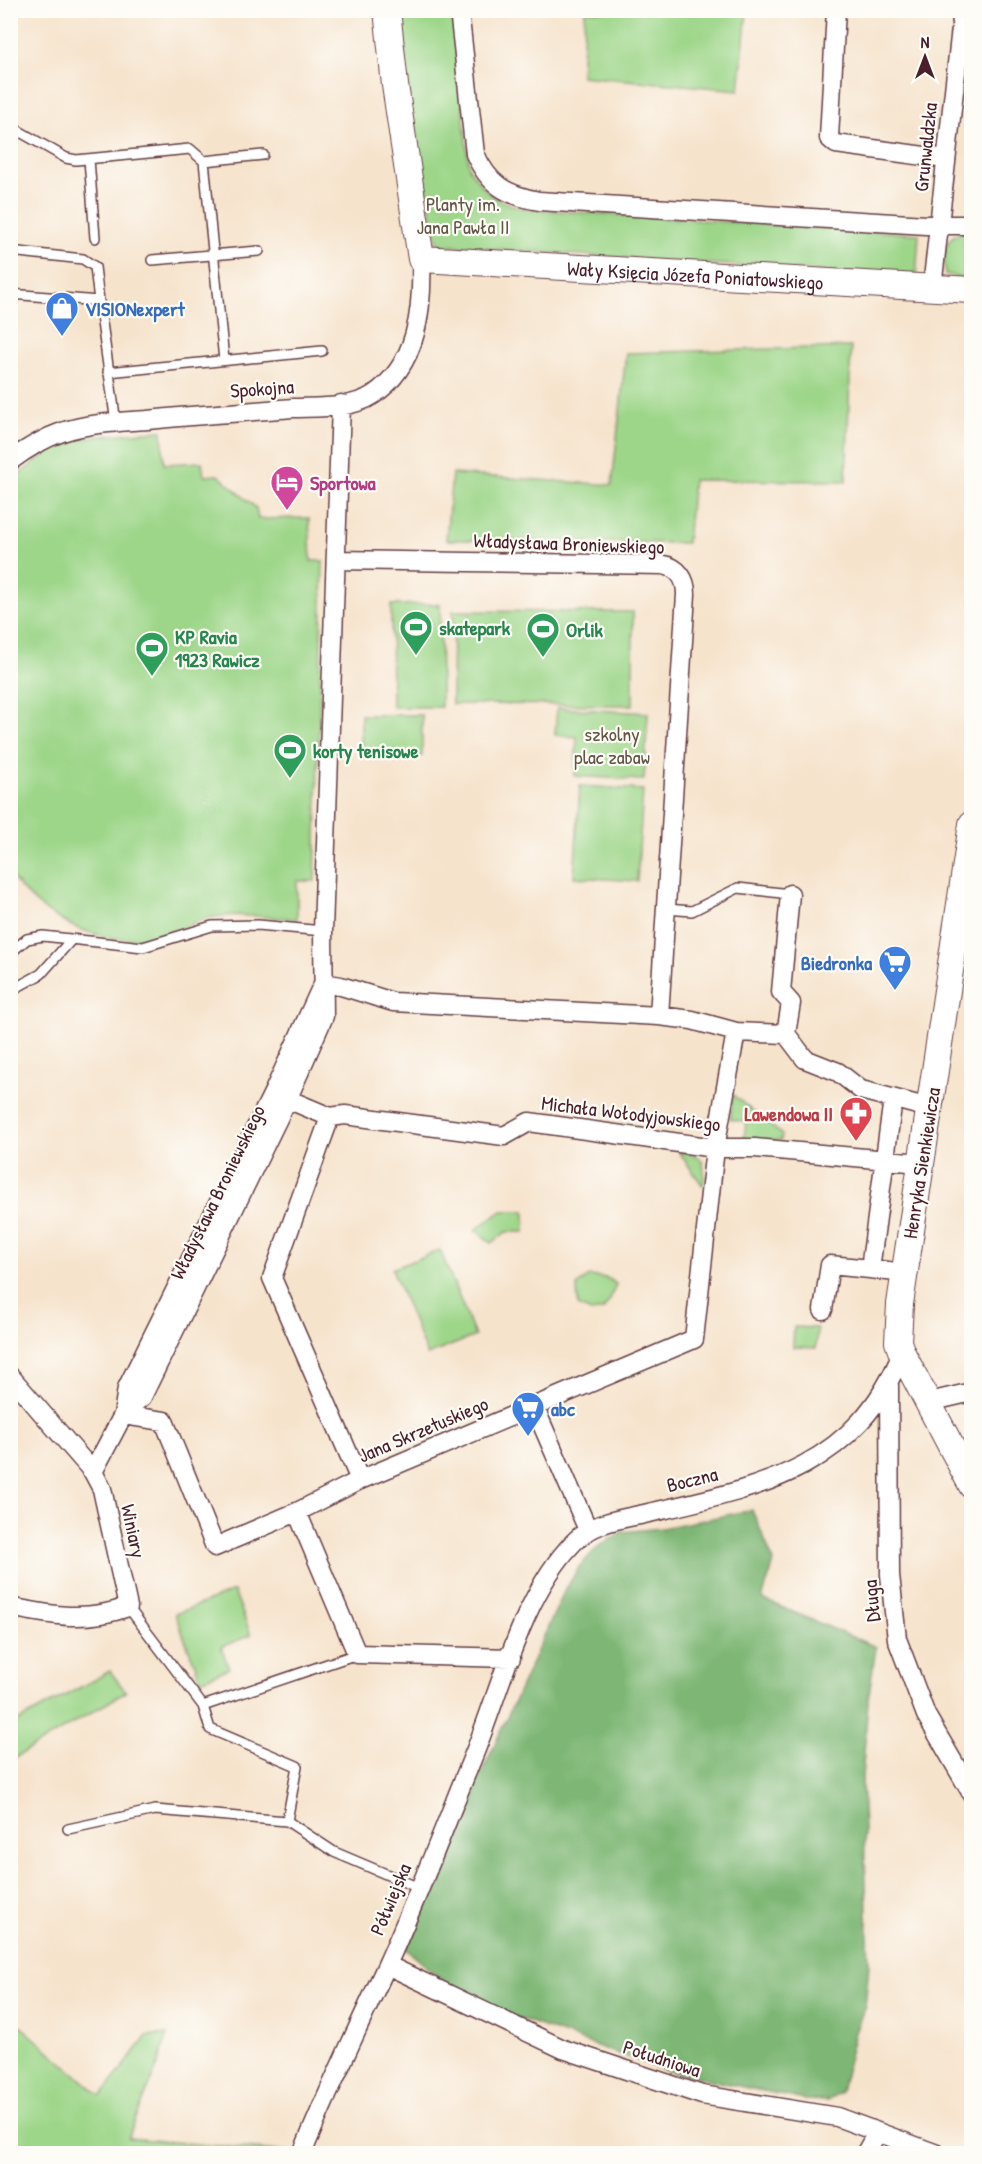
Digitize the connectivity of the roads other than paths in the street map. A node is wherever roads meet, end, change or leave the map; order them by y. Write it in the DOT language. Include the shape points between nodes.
graph roads {
  1 [pos="387,10"];
  2 [pos="459,10"];
  3 [pos="836,10"];
  4 [pos="963,10"];
  5 [pos="10,126"];
  6 [pos="263,155"];
  7 [pos="88,159"];
  8 [pos="945,159"];
  9 [pos="204,161"];
  10 [pos="972,225"];
  11 [pos="938,226"];
  12 [pos="95,238"];
  13 [pos="10,251"];
  14 [pos="259,251"];
  15 [pos="214,255"];
  16 [pos="421,259"];
  17 [pos="152,260"];
  18 [pos="932,288"];
  19 [pos="972,290"];
  20 [pos="10,294"];
  21 [pos="99,301"];
  22 [pos="322,351"];
  23 [pos="224,360"];
  24 [pos="108,372"];
  25 [pos="341,404"];
  26 [pos="116,423"];
  27 [pos="10,461"];
  28 [pos="336,560"];
  29 [pos="972,824"];
  30 [pos="790,894"];
  31 [pos="666,909"];
  32 [pos="323,931"];
  33 [pos="72,939"];
  34 [pos="10,953"];
  35 [pos="322,983"];
  36 [pos="10,991"];
  37 [pos="658,1016"];
  38 [pos="736,1032"];
  39 [pos="786,1034"];
  40 [pos="280,1097"];
  41 [pos="893,1099"];
  42 [pos="929,1108"];
  43 [pos="330,1117"];
  44 [pos="715,1148"];
  45 [pos="884,1161"];
  46 [pos="921,1163"];
  47 [pos="870,1269"];
  48 [pos="905,1273"];
  49 [pos="823,1310"];
  50 [pos="902,1353"];
  51 [pos="10,1376"];
  52 [pos="889,1385"];
  53 [pos="972,1392"];
  54 [pos="929,1402"];
  55 [pos="534,1406"];
  56 [pos="124,1412"];
  57 [pos="93,1472"];
  58 [pos="360,1480"];
  59 [pos="972,1486"];
  60 [pos="297,1512"];
  61 [pos="588,1530"];
  62 [pos="10,1607"];
  63 [pos="128,1607"];
  64 [pos="357,1654"];
  65 [pos="511,1658"];
  66 [pos="203,1706"];
  67 [pos="972,1794"];
  68 [pos="286,1821"];
  69 [pos="68,1829"];
  70 [pos="419,1888"];
  71 [pos="387,1965"];
  72 [pos="877,2133"];
  73 [pos="302,2154"];
  74 [pos="865,2154"];
  75 [pos="937,2154"];
  1 -- 16 [label="street"];
  2 -- 11 [label="street" via="475,154 483,171 515,196 539,201"];
  3 -- 8 [label="street" via="829,138 836,144"];
  4 -- 8 [label="street, Grunwaldzka"];
  5 -- 7 [label="lane" via="66,158"];
  6 -- 9 [label="lane"];
  7 -- 9 [label="lane" via="190,149"];
  7 -- 12 [label="lane"];
  8 -- 11 [label="street, Grunwaldzka"];
  9 -- 15 [label="lane"];
  10 -- 11 [label="street"];
  11 -- 18 [label="street, Grunwaldzka"];
  13 -- 21 [label="lane" via="83,259 95,267"];
  14 -- 15 [label="lane"];
  15 -- 17 [label="lane"];
  15 -- 23 [label="lane"];
  16 -- 18 [label="street, Wały Księcia Józefa Poniatowskiego"];
  16 -- 25 [label="street, Spokojna" via="420,316 407,356 371,396"];
  18 -- 19 [label="street, Wały Księcia Józefa Poniatowskiego"];
  20 -- 21 [label="lane"];
  21 -- 24 [label="lane"];
  22 -- 23 [label="lane"];
  23 -- 24 [label="lane"];
  24 -- 26 [label="lane"];
  25 -- 26 [label="street, Spokojna"];
  25 -- 28 [label="street, Władysława Broniewskiego"];
  26 -- 27 [label="street, Spokojna" via="62,432 28,447"];
  28 -- 31 [label="street, Władysława Broniewskiego" via="663,565 679,573 686,594"];
  28 -- 32 [label="street, Władysława Broniewskiego"];
  29 -- 42 [label="street, Henryka Sienkiewicza"];
  30 -- 31 [label="lane" via="738,888 692,911"];
  30 -- 39 [label="street" via="781,993 790,1003"];
  31 -- 37 [label="street, Władysława Broniewskiego"];
  32 -- 33 [label="lane" via="258,925 212,926 142,946"];
  32 -- 35 [label="street, Władysława Broniewskiego"];
  33 -- 34 [label="lane" via="34,937"];
  33 -- 36 [label="lane" via="41,974"];
  35 -- 37 [label="street" via="393,1002"];
  35 -- 40 [label="street, Władysława Broniewskiego"];
  37 -- 38 [label="street"];
  38 -- 39 [label="street"];
  38 -- 44 [label="street, Jana Skrzetuskiego"];
  39 -- 41 [label="street" via="805,1059 838,1072 861,1090"];
  40 -- 43 [label="street, Michała Wołodyjowskiego"];
  40 -- 56 [label="street, Władysława Broniewskiego" via="127,1388"];
  41 -- 42 [label="street"];
  41 -- 45 [label="street"];
  42 -- 46 [label="street, Henryka Sienkiewicza"];
  43 -- 44 [label="street, Michała Wołodyjowskiego" via="345,1115 504,1136 529,1122"];
  43 -- 58 [label="street" via="272,1278"];
  44 -- 45 [label="street, Michała Wołodyjowskiego" via="755,1148"];
  44 -- 55 [label="street, Jana Skrzetuskiego" via="694,1339"];
  45 -- 46 [label="street, Michała Wołodyjowskiego"];
  45 -- 47 [label="street"];
  46 -- 48 [label="street, Henryka Sienkiewicza"];
  47 -- 48 [label="street"];
  47 -- 49 [label="street" via="830,1265"];
  48 -- 50 [label="street, Henryka Sienkiewicza" via="898,1332"];
  50 -- 52 [label="street, Boczna"];
  50 -- 54 [label="street, Henryka Sienkiewicza"];
  51 -- 57 [label="street, Winiary"];
  52 -- 61 [label="street, Boczna" via="855,1426 822,1455 791,1474"];
  52 -- 67 [label="street, Długa" via="890,1575 897,1639 926,1715"];
  53 -- 54 [label="street"];
  54 -- 59 [label="street, Henryka Sienkiewicza"];
  55 -- 58 [label="street, Jana Skrzetuskiego"];
  55 -- 61 [label="street"];
  56 -- 57 [label="street, Władysława Broniewskiego"];
  56 -- 60 [label="street, Jana Skrzetuskiego" via="164,1421 215,1547"];
  57 -- 63 [label="street, Winiary" via="102,1490"];
  58 -- 60 [label="street, Jana Skrzetuskiego"];
  60 -- 64 [label="street"];
  61 -- 65 [label="street, Boczna" via="549,1571 524,1620"];
  62 -- 63 [label="street" via="58,1617 104,1616"];
  63 -- 66 [label="lane"];
  64 -- 65 [label="street"];
  64 -- 66 [label="lane"];
  65 -- 70 [label="street, Półwiejska"];
  66 -- 68 [label="lane" via="210,1729 297,1766"];
  68 -- 69 [label="lane" via="155,1810"];
  68 -- 70 [label="lane" via="334,1852"];
  70 -- 71 [label="street, Półwiejska"];
  71 -- 72 [label="street, Południowa" via="563,2049 702,2095 837,2117"];
  71 -- 73 [label="street, Półwiejska" via="331,2082"];
  72 -- 74 [label="street"];
  72 -- 75 [label="street, Południowa"];
}
